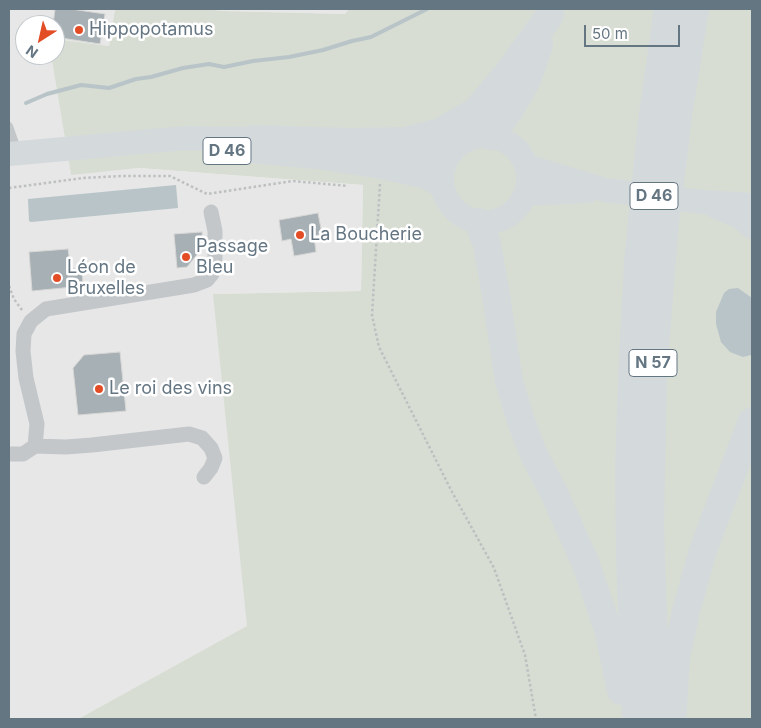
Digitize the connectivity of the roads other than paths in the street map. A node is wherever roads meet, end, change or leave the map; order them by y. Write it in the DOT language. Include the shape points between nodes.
graph roads {
  1 [pos="668,9"];
  2 [pos="695,9"];
  3 [pos="551,12"];
  4 [pos="9,126"];
  5 [pos="491,136"];
  6 [pos="254,139"];
  7 [pos="12,158"];
  8 [pos="446,160"];
  9 [pos="526,166"];
  10 [pos="441,185"];
  11 [pos="604,190"];
  12 [pos="525,194"];
  13 [pos="703,202"];
  14 [pos="752,205"];
  15 [pos="211,212"];
  16 [pos="478,222"];
  17 [pos="752,227"];
  18 [pos="752,421"];
  19 [pos="35,446"];
  20 [pos="9,454"];
  21 [pos="204,477"];
  22 [pos="627,719"];
  23 [pos="636,719"];
  24 [pos="658,719"];
  25 [pos="672,719"];
  1 -- 23 [label="highway, N 57" via="652,121 638,263 632,380 629,470"];
  2 -- 24 [label="highway, N 57" via="665,222 653,372 650,525"];
  3 -- 5 [label="highway" via="527,80"];
  3 -- 6 [label="highway" via="507,74 474,112 440,132 406,141"];
  4 -- 7 [label="lane"];
  5 -- 8 [label="main road" via="477,136 464,141"];
  5 -- 9 [label="main road" via="518,152"];
  6 -- 7 [label="main road, D 46" via="185,138"];
  6 -- 8 [label="main road, D 46" via="324,150"];
  7 -- 10 [label="main road, D 46" via="250,150 381,167 423,176"];
  8 -- 10 [label="main road"];
  9 -- 11 [label="main road, D 46"];
  9 -- 12 [label="main road"];
  10 -- 16 [label="main road" via="452,208"];
  11 -- 12 [label="main road, D 46"];
  11 -- 13 [label="main road, D 46"];
  12 -- 16 [label="main road" via="512,214 496,221"];
  13 -- 14 [label="main road, D 46"];
  13 -- 17 [label="main road, D 46" via="740,217"];
  15 -- 19 [label="street" via="215,231 215,263 207,280 194,286 46,309 31,321 24,334 23,351 37,424"];
  16 -- 22 [label="highway" via="487,244 508,380 533,452 571,529 597,594 608,629"];
  18 -- 25 [label="highway" via="703,550 686,611 676,658"];
  19 -- 20 [label="street" via="23,454"];
  19 -- 21 [label="street" via="92,445 188,434 202,438 212,448 215,458"];
}
